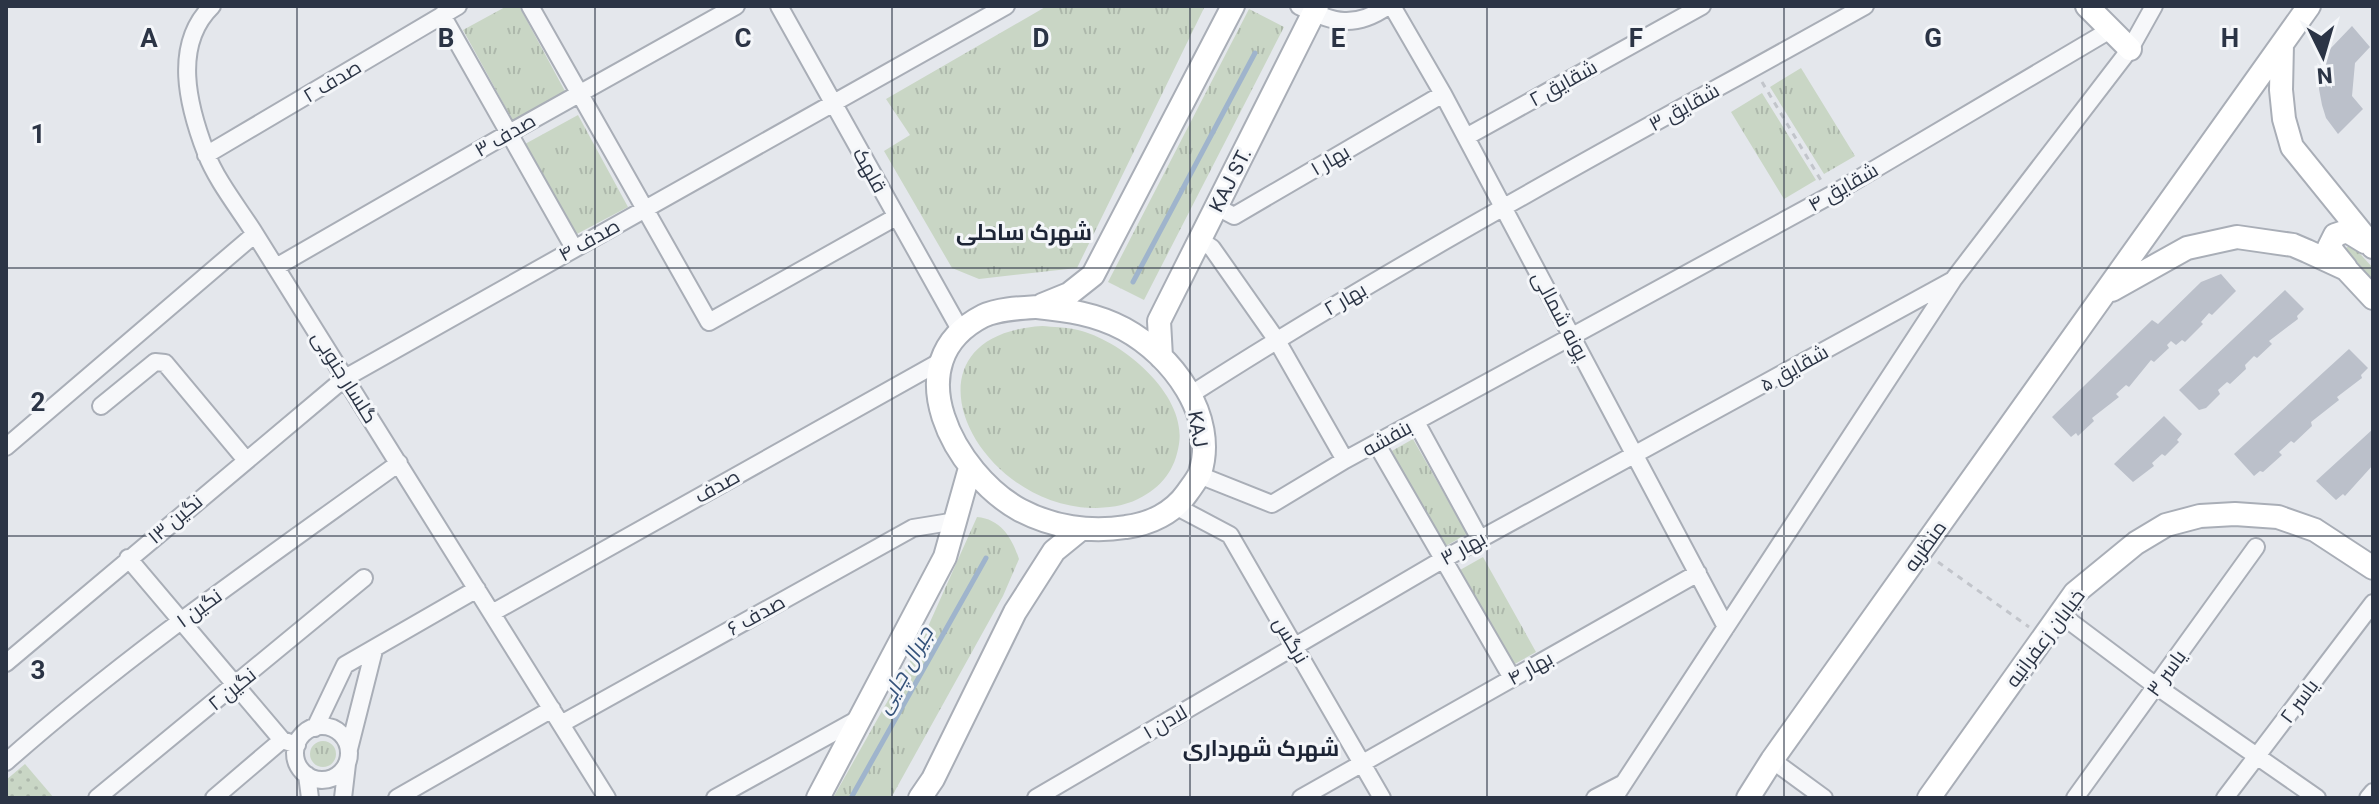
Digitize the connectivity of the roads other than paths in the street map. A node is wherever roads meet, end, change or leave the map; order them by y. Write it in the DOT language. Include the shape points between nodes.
graph roads {
  1 [pos="212,6"];
  2 [pos="458,6"];
  3 [pos="530,6"];
  4 [pos="736,6"];
  5 [pos="779,6"];
  6 [pos="1006,6"];
  7 [pos="1233,6"];
  8 [pos="1390,6"];
  9 [pos="1702,6"];
  10 [pos="1865,6"];
  11 [pos="2087,6"];
  12 [pos="2154,6"];
  13 [pos="2309,6"];
  14 [pos="1310,8"];
  15 [pos="442,15"];
  16 [pos="2110,30"];
  17 [pos="2282,44"];
  18 [pos="2130,49"];
  19 [pos="579,93"];
  20 [pos="1443,94"];
  21 [pos="833,103"];
  22 [pos="509,133"];
  23 [pos="1466,137"];
  24 [pos="206,155"];
  25 [pos="1217,207"];
  26 [pos="644,208"];
  27 [pos="1503,208"];
  28 [pos="896,217"];
  29 [pos="255,234"];
  30 [pos="1200,240"];
  31 [pos="2373,247"];
  32 [pos="574,248"];
  33 [pos="276,267"];
  34 [pos="2346,269"];
  35 [pos="1953,280"];
  36 [pos="2104,295"];
  37 [pos="2373,298"];
  38 [pos="1037,307"];
  39 [pos="962,333"];
  40 [pos="1572,337"];
  41 [pos="1276,339"];
  42 [pos="1161,357"];
  43 [pos="943,360"];
  44 [pos="345,378"];
  45 [pos="1190,395"];
  46 [pos="101,406"];
  47 [pos="1416,422"];
  48 [pos="1376,443"];
  49 [pos="6,447"];
  50 [pos="1635,455"];
  51 [pos="246,460"];
  52 [pos="1345,460"];
  53 [pos="399,463"];
  54 [pos="970,468"];
  55 [pos="1199,475"];
  56 [pos="1177,507"];
  57 [pos="956,521"];
  58 [pos="1081,529"];
  59 [pos="1480,539"];
  60 [pos="2256,547"];
  61 [pos="128,558"];
  62 [pos="1442,560"];
  63 [pos="2373,568"];
  64 [pos="1698,573"];
  65 [pos="364,578"];
  66 [pos="477,589"];
  67 [pos="2373,603"];
  68 [pos="492,613"];
  69 [pos="2060,614"];
  70 [pos="181,621"];
  71 [pos="1726,627"];
  72 [pos="1295,647"];
  73 [pos="374,650"];
  74 [pos="6,663"];
  75 [pos="1512,678"];
  76 [pos="2156,686"];
  77 [pos="235,687"];
  78 [pos="552,709"];
  79 [pos="860,718"];
  80 [pos="561,724"];
  81 [pos="315,728"];
  82 [pos="289,743"];
  83 [pos="348,756"];
  84 [pos="2258,756"];
  85 [pos="1772,760"];
  86 [pos="6,762"];
  87 [pos="1362,762"];
  88 [pos="307,775"];
  89 [pos="1623,783"];
  90 [pos="2373,792"];
  91 [pos="97,798"];
  92 [pos="214,798"];
  93 [pos="310,798"];
  94 [pos="343,798"];
  95 [pos="397,798"];
  96 [pos="607,798"];
  97 [pos="715,798"];
  98 [pos="818,798"];
  99 [pos="920,798"];
  100 [pos="1036,798"];
  101 [pos="1301,798"];
  102 [pos="1382,798"];
  103 [pos="1595,798"];
  104 [pos="1614,798"];
  105 [pos="1748,798"];
  106 [pos="1824,798"];
  107 [pos="1929,798"];
  108 [pos="2075,798"];
  109 [pos="2225,798"];
  110 [pos="2317,798"];
  111 [pos="2368,798"];
  1 -- 24 [label="street, گلسار جنوبی" via="199,19 186,65"];
  2 -- 15 [label="street, صدف ۲"];
  3 -- 19 [label="street"];
  4 -- 19 [label="street, صدف ۳"];
  5 -- 21 [label="street, قلهک"];
  6 -- 21 [label="street, صدف ۴"];
  7 -- 38 [label="main road" via="1093,275 1069,294"];
  8 -- 14 [label="street" via="1353,22 1334,21"];
  8 -- 20 [label="street, پونه شمالی"];
  9 -- 23 [label="street, شقایق ۲"];
  10 -- 27 [label="street, شقایق ۳"];
  11 -- 16 [label="main road"];
  12 -- 18 [label="street"];
  13 -- 17 [label="main road, منظریه"];
  14 -- 25 [label="main road, KAJ ST."];
  15 -- 22 [label="street"];
  15 -- 24 [label="street, صدف ۲"];
  16 -- 18 [label="main road"];
  16 -- 40 [label="street, شقایق ۴" via="1831,195"];
  17 -- 31 [label="main road" via="2281,90 2292,147"];
  17 -- 36 [label="main road, منظریه"];
  18 -- 35 [label="street"];
  19 -- 22 [label="street, صدف ۳"];
  19 -- 26 [label="street"];
  20 -- 23 [label="street, پونه شمالی"];
  20 -- 25 [label="street, بهار ۱" via="1234,216"];
  21 -- 26 [label="street, صدف ۴"];
  21 -- 28 [label="street, قلهک"];
  22 -- 32 [label="street"];
  22 -- 33 [label="street, صدف ۳"];
  23 -- 27 [label="street, پونه شمالی"];
  24 -- 29 [label="street, گلسار جنوبی"];
  25 -- 30 [label="main road, KAJ ST."];
  26 -- 28 [label="street" via="709,322"];
  26 -- 32 [label="street, صدف ۴"];
  27 -- 40 [label="street, پونه شمالی"];
  27 -- 41 [label="street, بهار ۲"];
  28 -- 39 [label="street, قلهک"];
  29 -- 33 [label="street, گلسار جنوبی"];
  29 -- 49 [label="street"];
  30 -- 41 [label="street" via="1212,248"];
  30 -- 42 [label="main road, KAJ ST." via="1159,321"];
  31 -- 34 [label="main road" via="2347,231 2335,235 2329,247"];
  32 -- 44 [label="street, صدف ۴"];
  33 -- 44 [label="street, گلسار جنوبی"];
  34 -- 36 [label="main road, منظریه" via="2293,245 2237,237 2187,248"];
  34 -- 37 [label="main road, منظریه"];
  35 -- 50 [label="street, شقایق ۵"];
  35 -- 71 [label="street"];
  36 -- 85 [label="main road, منظریه"];
  38 -- 39 [label="main road, KAJ" via="984,316"];
  38 -- 42 [label="main road, KAJ" via="1082,312 1110,323"];
  39 -- 43 [label="main road, KAJ"];
  40 -- 47 [label="street, بنفشه"];
  40 -- 50 [label="street, پونه شمالی"];
  41 -- 45 [label="street, بهار ۲"];
  41 -- 52 [label="street"];
  42 -- 45 [label="main road, KAJ"];
  43 -- 54 [label="main road, KAJ" via="940,407"];
  43 -- 68 [label="street, صدف"];
  44 -- 51 [label="street, نگین ۱۳"];
  44 -- 53 [label="street, گلسار جنوبی"];
  45 -- 55 [label="main road, KAJ" via="1205,445"];
  46 -- 51 [label="street" via="155,362 165,363"];
  47 -- 48 [label="street, بنفشه"];
  47 -- 59 [label="street"];
  48 -- 52 [label="street, بنفشه"];
  48 -- 62 [label="street"];
  50 -- 59 [label="street, بهار ۳"];
  50 -- 64 [label="street, پونه شمالی"];
  51 -- 61 [label="street, نگین ۱۳"];
  52 -- 55 [label="street, بنفشه" via="1272,504"];
  53 -- 66 [label="street, گلسار جنوبی"];
  53 -- 70 [label="street, نگین ۱"];
  54 -- 57 [label="main road"];
  54 -- 58 [label="main road, KAJ" via="1020,510"];
  55 -- 56 [label="main road, KAJ"];
  56 -- 58 [label="main road, KAJ" via="1142,525"];
  56 -- 72 [label="street, نرگس" via="1230,535"];
  57 -- 79 [label="main road" via="945,557"];
  57 -- 80 [label="street, صدف ۶" via="913,528"];
  58 -- 99 [label="main road" via="1054,551 1015,612"];
  59 -- 62 [label="street, بهار ۳"];
  60 -- 76 [label="street, یاسر ۳"];
  61 -- 70 [label="street"];
  61 -- 74 [label="street, نگین ۱۳"];
  62 -- 72 [label="street, بهار ۳"];
  62 -- 75 [label="street"];
  63 -- 69 [label="main road, خیابان زعفرانیه" via="2315,530 2278,517 2200,516 2166,525 2136,543 2075,593"];
  64 -- 71 [label="street, پونه شمالی"];
  64 -- 75 [label="street, بهار ۴"];
  65 -- 77 [label="street, نگین ۲"];
  66 -- 68 [label="street, گلسار جنوبی"];
  66 -- 73 [label="street"];
  67 -- 84 [label="street, یاسر ۲"];
  68 -- 78 [label="street, گلسار جنوبی"];
  69 -- 76 [label="street"];
  69 -- 107 [label="main road, خیابان زعفرانیه"];
  70 -- 77 [label="street"];
  70 -- 86 [label="street, نگین ۱"];
  71 -- 89 [label="street"];
  72 -- 87 [label="street, نرگس"];
  72 -- 100 [label="street, لادن ۱"];
  73 -- 81 [label="street" via="345,665"];
  73 -- 83 [label="street"];
  75 -- 87 [label="street, بهار ۴"];
  76 -- 84 [label="street"];
  76 -- 108 [label="street, یاسر ۳"];
  77 -- 82 [label="street"];
  77 -- 91 [label="street, نگین ۲"];
  78 -- 80 [label="street, گلسار جنوبی"];
  78 -- 95 [label="street"];
  79 -- 97 [label="street"];
  79 -- 98 [label="main road"];
  80 -- 96 [label="street, گلسار جنوبی"];
  81 -- 82 [label="street"];
  81 -- 83 [label="street" via="340,734"];
  82 -- 88 [label="street"];
  82 -- 92 [label="street"];
  83 -- 88 [label="street" via="340,774 332,778"];
  83 -- 94 [label="street"];
  84 -- 109 [label="street, یاسر ۲"];
  84 -- 110 [label="street"];
  85 -- 105 [label="main road, منظریه"];
  85 -- 106 [label="street"];
  87 -- 101 [label="street, بهار ۴"];
  87 -- 102 [label="street, نرگس"];
  88 -- 93 [label="street"];
  89 -- 103 [label="street"];
  89 -- 104 [label="street"];
  90 -- 111 [label="street"];
}
